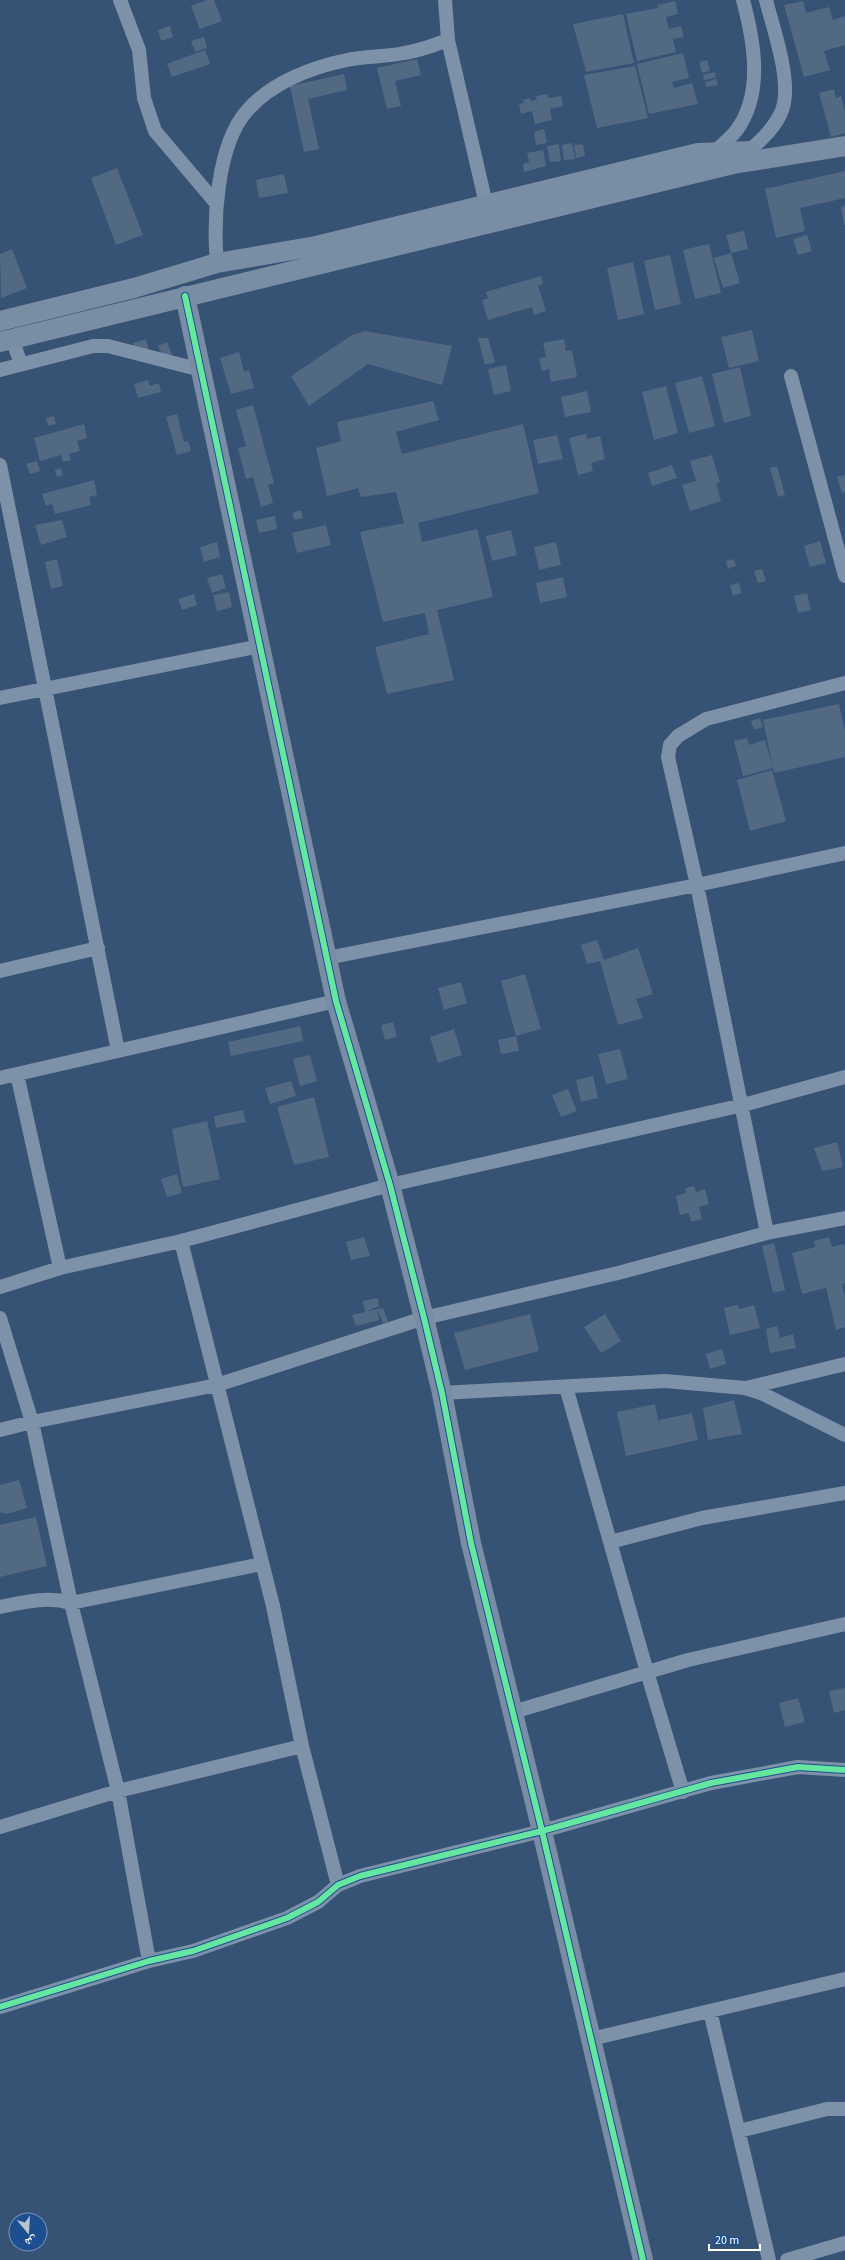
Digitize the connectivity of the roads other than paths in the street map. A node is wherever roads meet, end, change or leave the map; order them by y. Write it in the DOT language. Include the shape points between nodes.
graph roads {
  1 [pos="120,0"];
  2 [pos="445,0"];
  3 [pos="743,0"];
  4 [pos="766,0"];
  5 [pos="448,40"];
  6 [pos="845,146"];
  7 [pos="749,150"];
  8 [pos="715,152"];
  9 [pos="783,154"];
  10 [pos="733,164"];
  11 [pos="623,170"];
  12 [pos="702,171"];
  13 [pos="628,189"];
  14 [pos="216,204"];
  15 [pos="486,204"];
  16 [pos="318,255"];
  17 [pos="217,263"];
  18 [pos="185,296"];
  19 [pos="0,321"];
  20 [pos="6,341"];
  21 [pos="21,364"];
  22 [pos="0,370"];
  23 [pos="201,370"];
  24 [pos="791,376"];
  25 [pos="0,464"];
  26 [pos="842,554"];
  27 [pos="845,576"];
  28 [pos="260,646"];
  29 [pos="845,683"];
  30 [pos="46,689"];
  31 [pos="0,698"];
  32 [pos="845,854"];
  33 [pos="697,885"];
  34 [pos="98,948"];
  35 [pos="327,958"];
  36 [pos="0,971"];
  37 [pos="336,1001"];
  38 [pos="118,1051"];
  39 [pos="17,1074"];
  40 [pos="845,1077"];
  41 [pos="0,1078"];
  42 [pos="743,1104"];
  43 [pos="390,1185"];
  44 [pos="845,1218"];
  45 [pos="767,1233"];
  46 [pos="181,1240"];
  47 [pos="60,1268"];
  48 [pos="0,1288"];
  49 [pos="0,1318"];
  50 [pos="424,1318"];
  51 [pos="845,1364"];
  52 [pos="217,1385"];
  53 [pos="566,1387"];
  54 [pos="745,1388"];
  55 [pos="442,1392"];
  56 [pos="32,1422"];
  57 [pos="0,1430"];
  58 [pos="845,1435"];
  59 [pos="845,1492"];
  60 [pos="610,1542"];
  61 [pos="261,1564"];
  62 [pos="72,1603"];
  63 [pos="0,1607"];
  64 [pos="845,1624"];
  65 [pos="647,1672"];
  66 [pos="513,1712"];
  67 [pos="302,1746"];
  68 [pos="845,1770"];
  69 [pos="118,1791"];
  70 [pos="684,1792"];
  71 [pos="0,1827"];
  72 [pos="542,1831"];
  73 [pos="338,1885"];
  74 [pos="149,1961"];
  75 [pos="845,1979"];
  76 [pos="0,2007"];
  77 [pos="710,2011"];
  78 [pos="591,2039"];
  79 [pos="845,2109"];
  80 [pos="739,2131"];
  81 [pos="845,2243"];
  82 [pos="643,2260"];
  83 [pos="769,2260"];
  84 [pos="788,2260"];
  1 -- 14 [label="street" via="139,50 144,98 155,131"];
  2 -- 5 [label="street"];
  3 -- 8 [label="street" via="753,52 752,96 737,130"];
  4 -- 7 [label="street" via="785,72 785,90 781,114 769,132"];
  5 -- 14 [label="street" via="405,53 348,60 326,66 302,73 277,87 246,112 232,136"];
  5 -- 15 [label="street"];
  6 -- 9 [label="street"];
  7 -- 8 [label="street"];
  7 -- 9 [label="street"];
  7 -- 10 [label="street"];
  8 -- 11 [label="street" via="698,153"];
  8 -- 12 [label="street"];
  9 -- 10 [label="street"];
  10 -- 12 [label="street"];
  11 -- 13 [label="street"];
  11 -- 15 [label="street"];
  12 -- 13 [label="street"];
  13 -- 16 [label="street"];
  14 -- 17 [label="street"];
  15 -- 16 [label="street"];
  16 -- 17 [label="street"];
  16 -- 18 [label="street"];
  17 -- 19 [label="street" via="134,288"];
  18 -- 20 [label="street"];
  18 -- 23 [label="street"];
  20 -- 21 [label="street"];
  21 -- 22 [label="street"];
  21 -- 23 [label="street" via="93,346 108,346"];
  23 -- 28 [label="street"];
  24 -- 26 [label="street"];
  25 -- 30 [label="street"];
  26 -- 27 [label="street"];
  28 -- 30 [label="street"];
  28 -- 35 [label="street"];
  29 -- 33 [label="street" via="706,719 678,736 670,745 668,757"];
  30 -- 31 [label="street"];
  30 -- 34 [label="street"];
  32 -- 33 [label="street"];
  33 -- 35 [label="street"];
  33 -- 42 [label="street"];
  34 -- 36 [label="street"];
  34 -- 38 [label="street"];
  35 -- 37 [label="street"];
  37 -- 38 [label="street"];
  37 -- 43 [label="street"];
  38 -- 39 [label="street"];
  39 -- 41 [label="street"];
  39 -- 47 [label="street"];
  40 -- 42 [label="street"];
  42 -- 43 [label="street"];
  42 -- 45 [label="street"];
  43 -- 46 [label="street"];
  43 -- 50 [label="street"];
  44 -- 45 [label="street"];
  45 -- 50 [label="street" via="618,1273"];
  46 -- 47 [label="street"];
  46 -- 52 [label="street"];
  47 -- 48 [label="street"];
  49 -- 56 [label="street"];
  50 -- 52 [label="street"];
  50 -- 55 [label="street"];
  51 -- 54 [label="street"];
  52 -- 56 [label="street"];
  52 -- 61 [label="street"];
  53 -- 54 [label="street" via="665,1381"];
  53 -- 55 [label="street"];
  53 -- 60 [label="street"];
  54 -- 58 [label="street" via="761,1393"];
  55 -- 66 [label="street" via="471,1544"];
  56 -- 57 [label="street"];
  56 -- 62 [label="street"];
  59 -- 60 [label="street" via="702,1518"];
  60 -- 65 [label="street"];
  61 -- 62 [label="street"];
  61 -- 67 [label="street" via="273,1606"];
  62 -- 63 [label="street" via="37,1600"];
  62 -- 69 [label="street"];
  64 -- 65 [label="street" via="688,1660"];
  65 -- 66 [label="street"];
  65 -- 70 [label="street"];
  66 -- 72 [label="street"];
  67 -- 69 [label="street"];
  67 -- 73 [label="street"];
  68 -- 70 [label="street" via="798,1767 711,1783"];
  69 -- 71 [label="street"];
  69 -- 74 [label="street"];
  70 -- 72 [label="street"];
  72 -- 73 [label="street" via="360,1876"];
  72 -- 78 [label="street"];
  73 -- 74 [label="street" via="318,1902 287,1918 193,1951"];
  74 -- 76 [label="street"];
  75 -- 77 [label="street"];
  77 -- 78 [label="street"];
  77 -- 80 [label="street"];
  78 -- 82 [label="street"];
  79 -- 80 [label="street" via="827,2109"];
  80 -- 83 [label="street"];
  81 -- 84 [label="street"];
}
